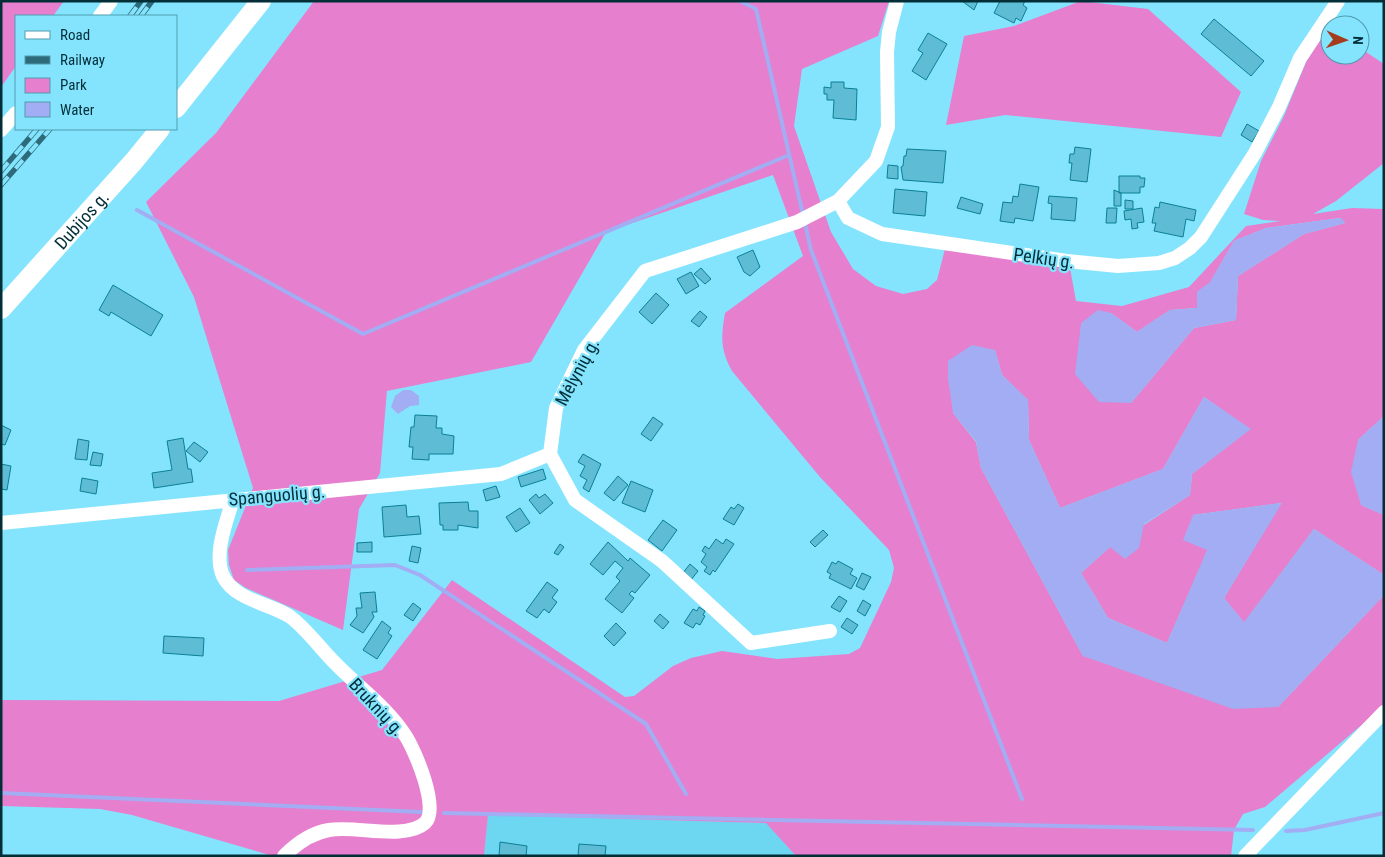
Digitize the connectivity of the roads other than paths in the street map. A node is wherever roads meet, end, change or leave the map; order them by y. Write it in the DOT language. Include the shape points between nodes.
graph roads {
  1 [pos="110,1"];
  2 [pos="261,1"];
  3 [pos="897,1"];
  4 [pos="1338,1"];
  5 [pos="101,15"];
  6 [pos="178,105"];
  7 [pos="15,114"];
  8 [pos="1,130"];
  9 [pos="159,130"];
  10 [pos="838,201"];
  11 [pos="1,309"];
  12 [pos="550,454"];
  13 [pos="232,499"];
  14 [pos="1,523"];
  15 [pos="830,631"];
  16 [pos="1384,712"];
  17 [pos="284,856"];
  18 [pos="1245,856"];
  1 -- 5 [label="street"];
  2 -- 6 [label="main road"];
  3 -- 10 [label="street" via="887,52 888,127 876,161"];
  4 -- 10 [label="street, Pelkių g." via="1300,58 1279,107 1250,160 1201,237 1175,258 1159,263 1118,266 882,234 848,218"];
  7 -- 8 [label="street"];
  9 -- 11 [label="main road, Dubijos g."];
  10 -- 12 [label="street, Mėlynių g." via="797,222 645,272 584,350 556,408"];
  12 -- 13 [label="street, Spanguolių g." via="501,474"];
  12 -- 15 [label="street" via="575,500 662,561 751,644"];
  13 -- 14 [label="street, Spanguolių g."];
  13 -- 17 [label="street, Bruknių g." via="220,552 222,575 233,591 290,617 395,722 411,746 431,808 424,824 410,831 327,830 309,837"];
  16 -- 18 [label="street"];
}
